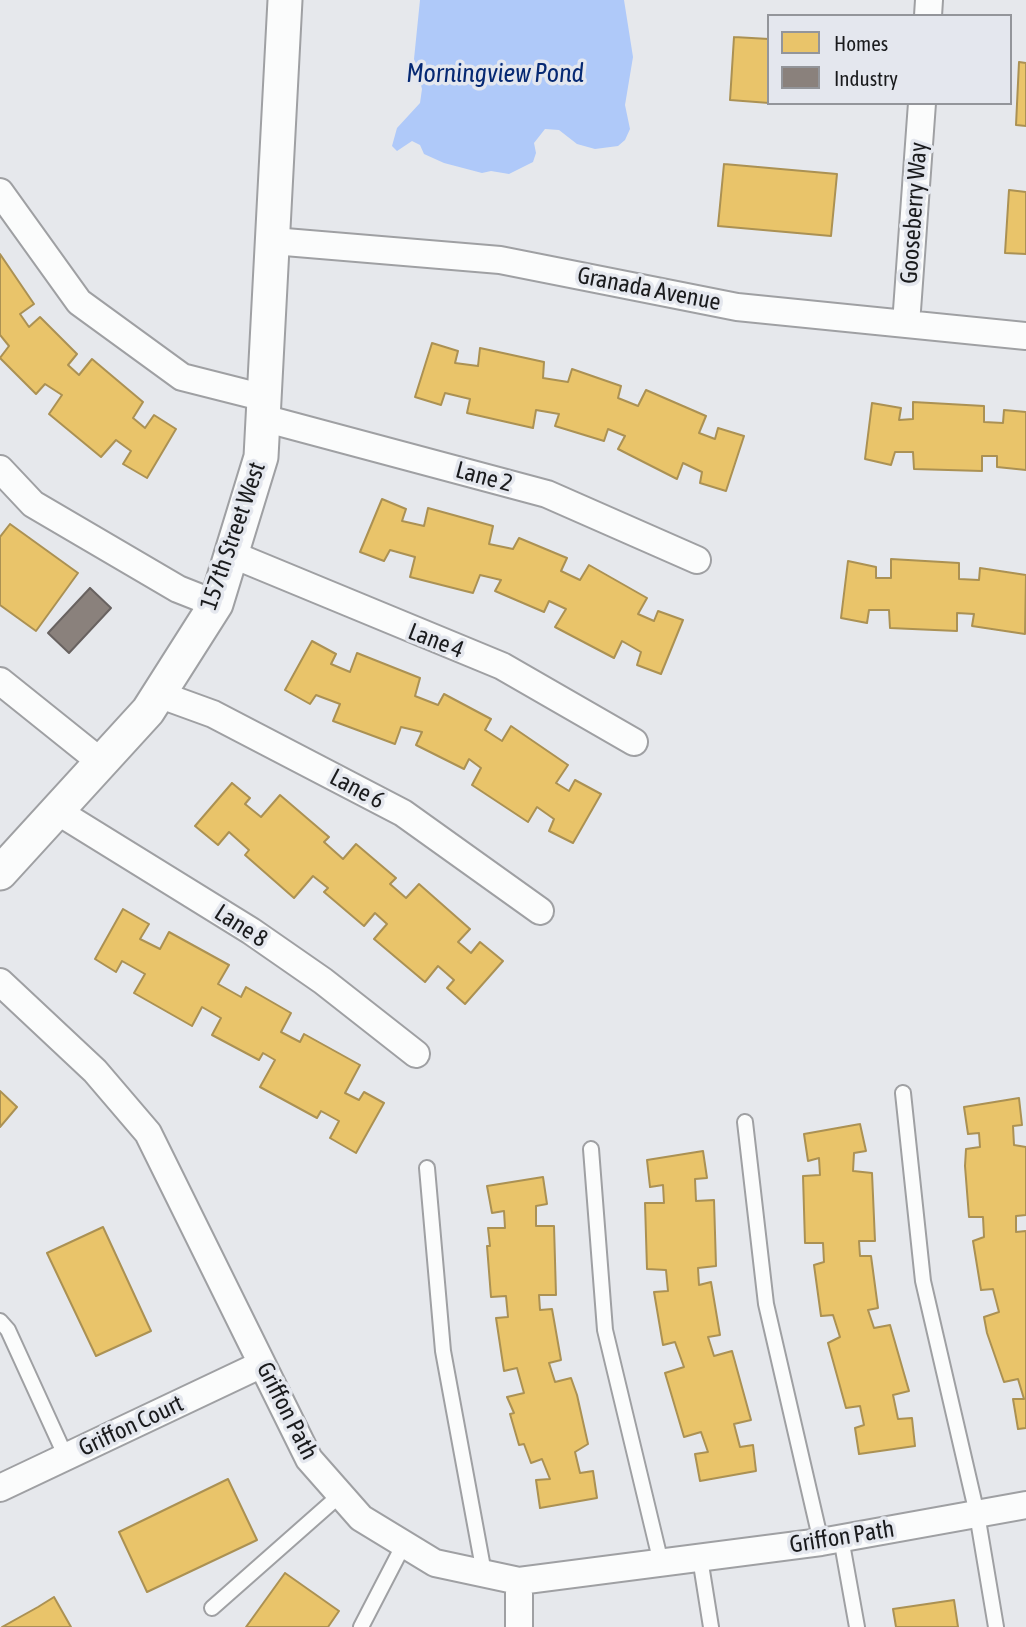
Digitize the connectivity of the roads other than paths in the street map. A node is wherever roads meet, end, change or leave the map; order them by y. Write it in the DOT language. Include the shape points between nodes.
graph roads {
  1 [pos="285,0"];
  2 [pos="922,105"];
  3 [pos="0,192"];
  4 [pos="273,241"];
  5 [pos="906,324"];
  6 [pos="1026,336"];
  7 [pos="264,408"];
  8 [pos="0,469"];
  9 [pos="231,554"];
  10 [pos="697,560"];
  11 [pos="216,604"];
  12 [pos="0,681"];
  13 [pos="159,694"];
  14 [pos="634,742"];
  15 [pos="101,762"];
  16 [pos="57,811"];
  17 [pos="0,873"];
  18 [pos="540,911"];
  19 [pos="0,982"];
  20 [pos="416,1054"];
  21 [pos="903,1093"];
  22 [pos="745,1122"];
  23 [pos="591,1149"];
  24 [pos="427,1168"];
  25 [pos="0,1321"];
  26 [pos="262,1364"];
  27 [pos="66,1457"];
  28 [pos="0,1488"];
  29 [pos="341,1495"];
  30 [pos="1026,1505"];
  31 [pos="977,1514"];
  32 [pos="831,1540"];
  33 [pos="404,1544"];
  34 [pos="700,1558"];
  35 [pos="660,1563"];
  36 [pos="484,1573"];
  37 [pos="519,1581"];
  38 [pos="212,1608"];
  39 [pos="361,1627"];
  40 [pos="519,1627"];
  41 [pos="711,1627"];
  42 [pos="857,1627"];
  43 [pos="996,1627"];
  1 -- 4 [label="street, 157th Street West"];
  2 -- 5 [label="street, Gooseberry Way"];
  3 -- 7 [label="street, Lane 2" via="79,302 182,377"];
  4 -- 5 [label="street, Granada Avenue" via="500,260 737,307"];
  4 -- 7 [label="street, 157th Street West"];
  5 -- 6 [label="street, Granada Avenue"];
  7 -- 9 [label="street, 157th Street West" via="261,457"];
  7 -- 10 [label="street, Lane 2" via="547,494"];
  8 -- 11 [label="street" via="33,504 178,589"];
  9 -- 11 [label="street, 157th Street West"];
  9 -- 14 [label="street, Lane 4" via="502,666"];
  11 -- 13 [label="street, 157th Street West"];
  12 -- 15 [label="street"];
  13 -- 15 [label="street, 157th Street West"];
  13 -- 18 [label="street, Lane 6" via="213,714 403,813"];
  15 -- 16 [label="street, 157th Street West"];
  16 -- 17 [label="street, 157th Street West"];
  16 -- 20 [label="street, Lane 8" via="251,931"];
  19 -- 26 [label="street, Griffon Path" via="95,1071 148,1133"];
  21 -- 31 [label="lane" via="923,1281"];
  22 -- 32 [label="lane" via="766,1304"];
  23 -- 35 [label="lane" via="605,1330"];
  24 -- 36 [label="lane" via="443,1351"];
  25 -- 27 [label="lane"];
  26 -- 27 [label="street, Griffon Court"];
  26 -- 29 [label="street, Griffon Path" via="309,1459"];
  27 -- 28 [label="street, Griffon Court"];
  29 -- 33 [label="street, Griffon Path" via="361,1518"];
  29 -- 38 [label="lane"];
  30 -- 31 [label="street, Griffon Path"];
  31 -- 32 [label="street, Griffon Path"];
  31 -- 43 [label="lane"];
  32 -- 34 [label="street, Griffon Path"];
  32 -- 42 [label="lane"];
  33 -- 36 [label="street, Griffon Path" via="435,1563"];
  33 -- 39 [label="lane"];
  34 -- 35 [label="street, Griffon Path"];
  34 -- 41 [label="lane"];
  35 -- 37 [label="street, Griffon Path"];
  36 -- 37 [label="street, Griffon Path"];
  37 -- 40 [label="street"];
}
